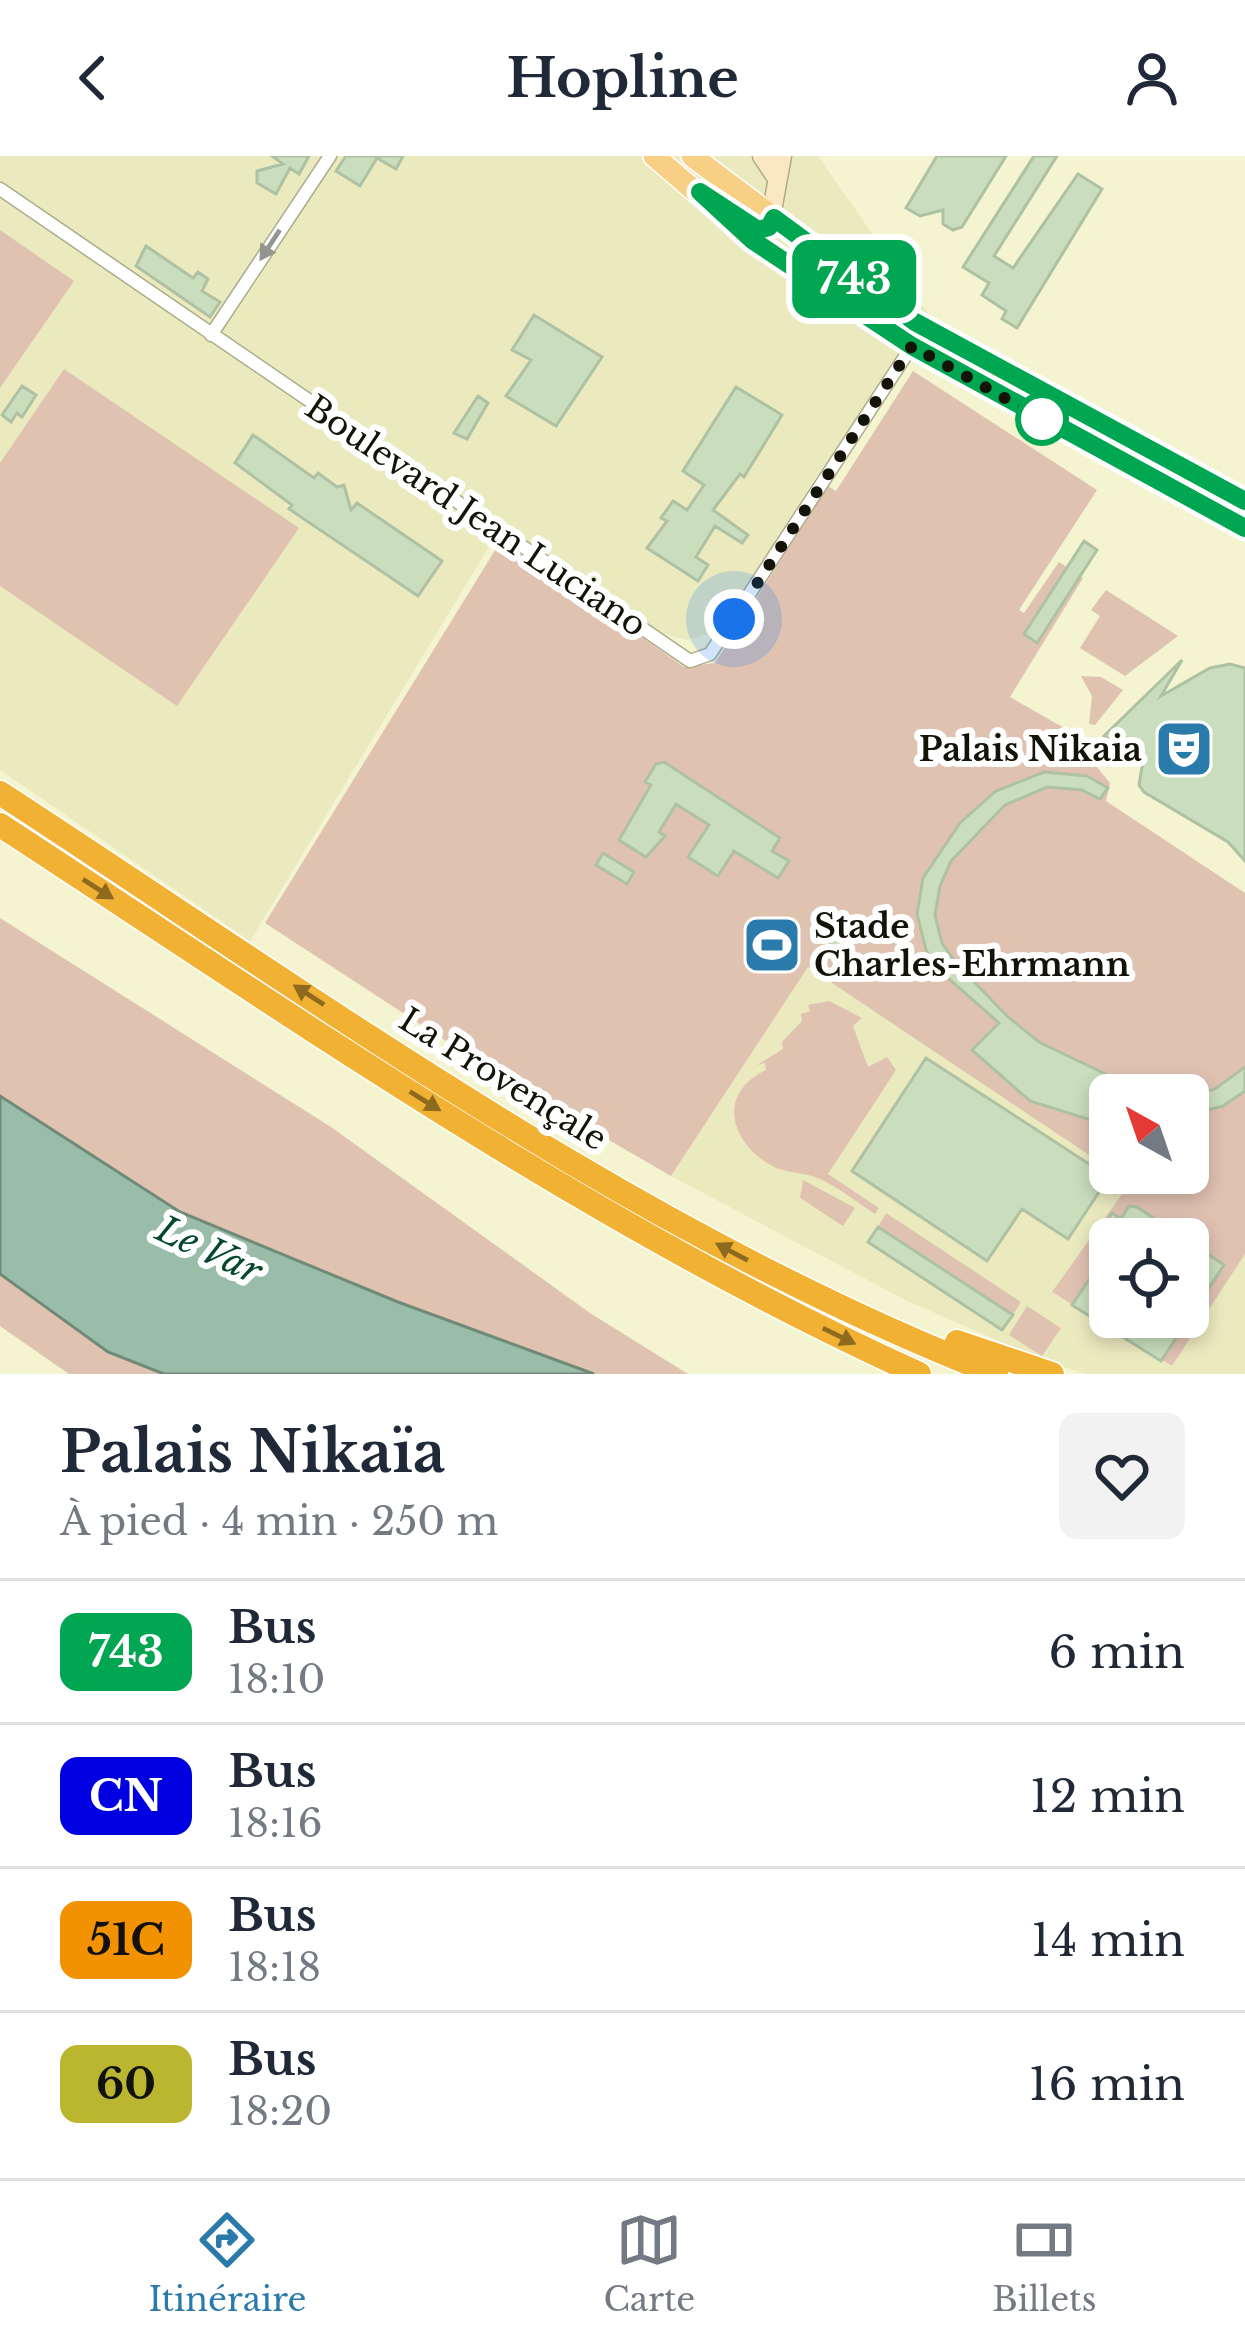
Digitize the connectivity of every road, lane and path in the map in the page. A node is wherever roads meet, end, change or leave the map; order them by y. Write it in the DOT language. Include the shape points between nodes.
graph roads {
  1 [pos="330,156"];
  2 [pos="655,156"];
  3 [pos="762,156"];
  4 [pos="782,156"];
  5 [pos="686,161"];
  6 [pos="776,176"];
  7 [pos="0,188"];
  8 [pos="700,192"];
  9 [pos="774,218"];
  10 [pos="211,335"];
  11 [pos="912,346"];
  12 [pos="1242,519"];
  13 [pos="0,794"];
  14 [pos="0,825"];
  15 [pos="836,1306"];
  16 [pos="919,1374"];
  17 [pos="996,1374"];
  18 [pos="1052,1374"];
  1 -- 10 [label="street, one-way"];
  2 -- 5 [label="main road"];
  3 -- 6 [label="main road"];
  4 -- 6 [label="main road"];
  5 -- 8 [label="main road"];
  5 -- 9 [label="main road"];
  6 -- 9 [label="main road"];
  7 -- 10 [label="street, Boulevard Jean Luciano"];
  8 -- 9 [label="main road" via="758,230"];
  8 -- 11 [label="main road" via="752,240"];
  9 -- 12 [label="main road" via="915,322"];
  10 -- 11 [label="street, Boulevard Jean Luciano" via="678,655 700,662"];
  11 -- 12 [label="main road"];
  15 -- 13 [label="highway, La Provençale, one-way" via="566,1159"];
  14 -- 16 [label="highway, La Provençale, one-way" via="602,1212"];
  15 -- 17 [label="highway, La Provençale"];
  15 -- 18 [label="highway"];
}
